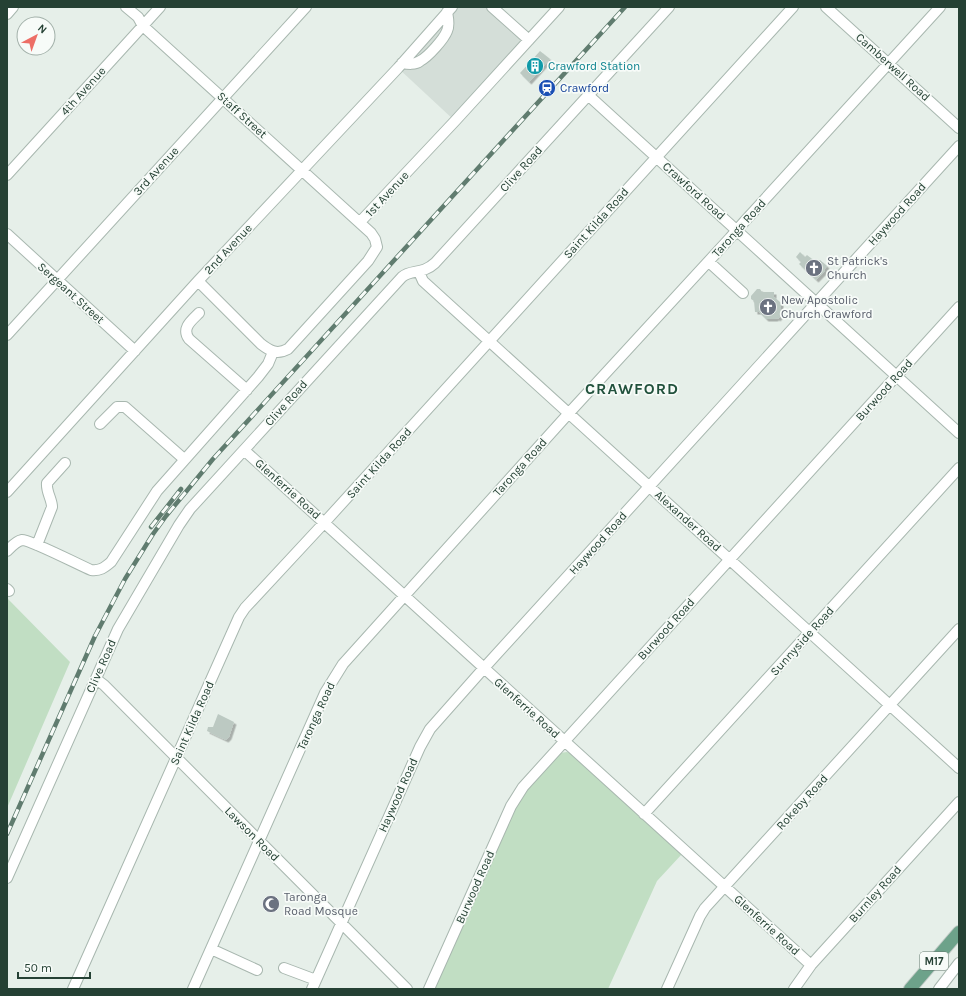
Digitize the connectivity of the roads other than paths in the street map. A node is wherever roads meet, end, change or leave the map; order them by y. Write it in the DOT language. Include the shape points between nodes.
graph roads {
  1 [pos="13,7"];
  2 [pos="126,7"];
  3 [pos="160,7"];
  4 [pos="306,7"];
  5 [pos="492,7"];
  6 [pos="559,7"];
  7 [pos="669,7"];
  8 [pos="793,7"];
  9 [pos="826,7"];
  10 [pos="940,7"];
  11 [pos="449,10"];
  12 [pos="7,14"];
  13 [pos="143,26"];
  14 [pos="529,40"];
  15 [pos="402,63"];
  16 [pos="889,64"];
  17 [pos="588,95"];
  18 [pos="223,98"];
  19 [pos="959,128"];
  20 [pos="959,146"];
  21 [pos="656,157"];
  22 [pos="302,170"];
  23 [pos="7,175"];
  24 [pos="360,222"];
  25 [pos="737,230"];
  26 [pos="7,234"];
  27 [pos="709,262"];
  28 [pos="419,272"];
  29 [pos="57,280"];
  30 [pos="198,281"];
  31 [pos="744,293"];
  32 [pos="816,303"];
  33 [pos="959,307"];
  34 [pos="199,312"];
  35 [pos="7,334"];
  36 [pos="489,341"];
  37 [pos="135,351"];
  38 [pos="273,352"];
  39 [pos="896,376"];
  40 [pos="247,390"];
  41 [pos="569,413"];
  42 [pos="100,424"];
  43 [pos="959,433"];
  44 [pos="244,450"];
  45 [pos="184,459"];
  46 [pos="65,462"];
  47 [pos="959,468"];
  48 [pos="650,487"];
  49 [pos="7,492"];
  50 [pos="324,523"];
  51 [pos="37,545"];
  52 [pos="7,551"];
  53 [pos="730,559"];
  54 [pos="404,595"];
  55 [pos="959,629"];
  56 [pos="810,632"];
  57 [pos="484,668"];
  58 [pos="96,679"];
  59 [pos="890,705"];
  60 [pos="564,741"];
  61 [pos="177,758"];
  62 [pos="959,768"];
  63 [pos="959,802"];
  64 [pos="644,814"];
  65 [pos="259,841"];
  66 [pos="7,878"];
  67 [pos="724,886"];
  68 [pos="341,923"];
  69 [pos="959,932"];
  70 [pos="211,949"];
  71 [pos="959,963"];
  72 [pos="811,965"];
  73 [pos="284,968"];
  74 [pos="257,970"];
  75 [pos="314,984"];
  76 [pos="73,989"];
  77 [pos="193,989"];
  78 [pos="407,989"];
  79 [pos="429,989"];
  80 [pos="667,989"];
  81 [pos="794,989"];
  82 [pos="910,989"];
  83 [pos="939,989"];
  1 -- 12 [label="street"];
  2 -- 13 [label="street, Staff Street" via="138,17"];
  3 -- 13 [label="street, 4th Avenue"];
  4 -- 18 [label="street, 3rd Avenue"];
  5 -- 14 [label="street"];
  6 -- 14 [label="street, 1st Avenue"];
  7 -- 17 [label="street, Clive Road"];
  8 -- 21 [label="street, Saint Kilda Road"];
  9 -- 16 [label="street, Camberwell Road"];
  10 -- 16 [label="street, Taronga Road"];
  11 -- 15 [label="street, 2nd Avenue"];
  11 -- 15 [label="street" via="448,30 443,39 419,62"];
  13 -- 18 [label="street, Staff Street"];
  13 -- 23 [label="street, 4th Avenue"];
  14 -- 24 [label="street, 1st Avenue"];
  15 -- 22 [label="street, 2nd Avenue"];
  16 -- 19 [label="street, Camberwell Road"];
  16 -- 25 [label="street, Taronga Road"];
  17 -- 21 [label="street, Crawford Road"];
  17 -- 28 [label="street, Clive Road" via="435,263 429,269"];
  18 -- 22 [label="street, Staff Street"];
  18 -- 29 [label="street, 3rd Avenue"];
  20 -- 32 [label="street, Haywood Road"];
  21 -- 25 [label="street, Crawford Road"];
  21 -- 36 [label="street, Saint Kilda Road"];
  22 -- 24 [label="street, Staff Street"];
  22 -- 30 [label="street, 2nd Avenue"];
  24 -- 38 [label="street, 1st Avenue" via="375,239 377,247 373,254 288,349"];
  25 -- 27 [label="street, Taronga Road"];
  25 -- 32 [label="street, Crawford Road"];
  26 -- 29 [label="street, Sergeant Street"];
  27 -- 31 [label="street"];
  27 -- 41 [label="street, Taronga Road"];
  28 -- 36 [label="street, Alexander Road" via="423,281"];
  28 -- 44 [label="street, Clive Road" via="407,273 402,277"];
  29 -- 35 [label="street, 3rd Avenue"];
  29 -- 37 [label="street, Sergeant Street"];
  30 -- 37 [label="street, 2nd Avenue"];
  30 -- 38 [label="street" via="260,344"];
  32 -- 39 [label="street, Crawford Road"];
  32 -- 48 [label="street, Haywood Road"];
  33 -- 39 [label="street, Burwood Road"];
  34 -- 40 [label="street" via="185,330 188,338"];
  36 -- 41 [label="street, Alexander Road"];
  36 -- 50 [label="street, Saint Kilda Road"];
  37 -- 49 [label="street, 2nd Avenue"];
  38 -- 40 [label="street" via="268,364"];
  39 -- 43 [label="street, Crawford Road"];
  39 -- 53 [label="street, Burwood Road"];
  40 -- 45 [label="street"];
  41 -- 48 [label="street, Alexander Road"];
  41 -- 54 [label="street, Taronga Road"];
  42 -- 45 [label="street" via="117,407 125,407"];
  44 -- 50 [label="street, Glenferrie Road"];
  44 -- 58 [label="street, Clive Road" via="190,509 179,525 118,629"];
  45 -- 51 [label="street" via="157,491 105,568 91,570"];
  46 -- 51 [label="street" via="47,483 52,507"];
  47 -- 56 [label="street, Sunnyside Road"];
  48 -- 53 [label="street, Alexander Road"];
  48 -- 57 [label="street, Haywood Road"];
  50 -- 54 [label="street, Glenferrie Road"];
  50 -- 61 [label="street, Saint Kilda Road" via="242,613"];
  51 -- 52 [label="street" via="23,540 18,541"];
  53 -- 56 [label="street, Alexander Road"];
  53 -- 60 [label="street, Burwood Road"];
  54 -- 57 [label="street, Glenferrie Road"];
  54 -- 65 [label="street, Taronga Road" via="334,676"];
  55 -- 59 [label="street, Rokeby Road"];
  56 -- 59 [label="street, Alexander Road"];
  56 -- 64 [label="street, Sunnyside Road"];
  57 -- 60 [label="street, Glenferrie Road"];
  57 -- 68 [label="street, Haywood Road" via="430,729 423,741"];
  58 -- 61 [label="street, Lawson Road"];
  58 -- 66 [label="street, Clive Road"];
  59 -- 62 [label="street, Alexander Road"];
  59 -- 67 [label="street, Rokeby Road"];
  60 -- 64 [label="street, Glenferrie Road"];
  60 -- 79 [label="street, Burwood Road" via="523,787 511,806"];
  61 -- 65 [label="street, Lawson Road"];
  61 -- 76 [label="street, Saint Kilda Road"];
  63 -- 72 [label="street, Burnley Road"];
  64 -- 67 [label="street, Glenferrie Road"];
  65 -- 68 [label="street, Lawson Road"];
  65 -- 70 [label="street, Taronga Road"];
  67 -- 72 [label="street, Glenferrie Road"];
  67 -- 80 [label="street, Rokeby Road" via="700,916"];
  68 -- 75 [label="street, Haywood Road"];
  68 -- 78 [label="street, Lawson Road"];
  69 -- 82 [label="main road, M17"];
  70 -- 74 [label="street"];
  70 -- 77 [label="street, Taronga Road"];
  71 -- 83 [label="street"];
  72 -- 81 [label="street, Burnley Road"];
  73 -- 75 [label="street"];
}
